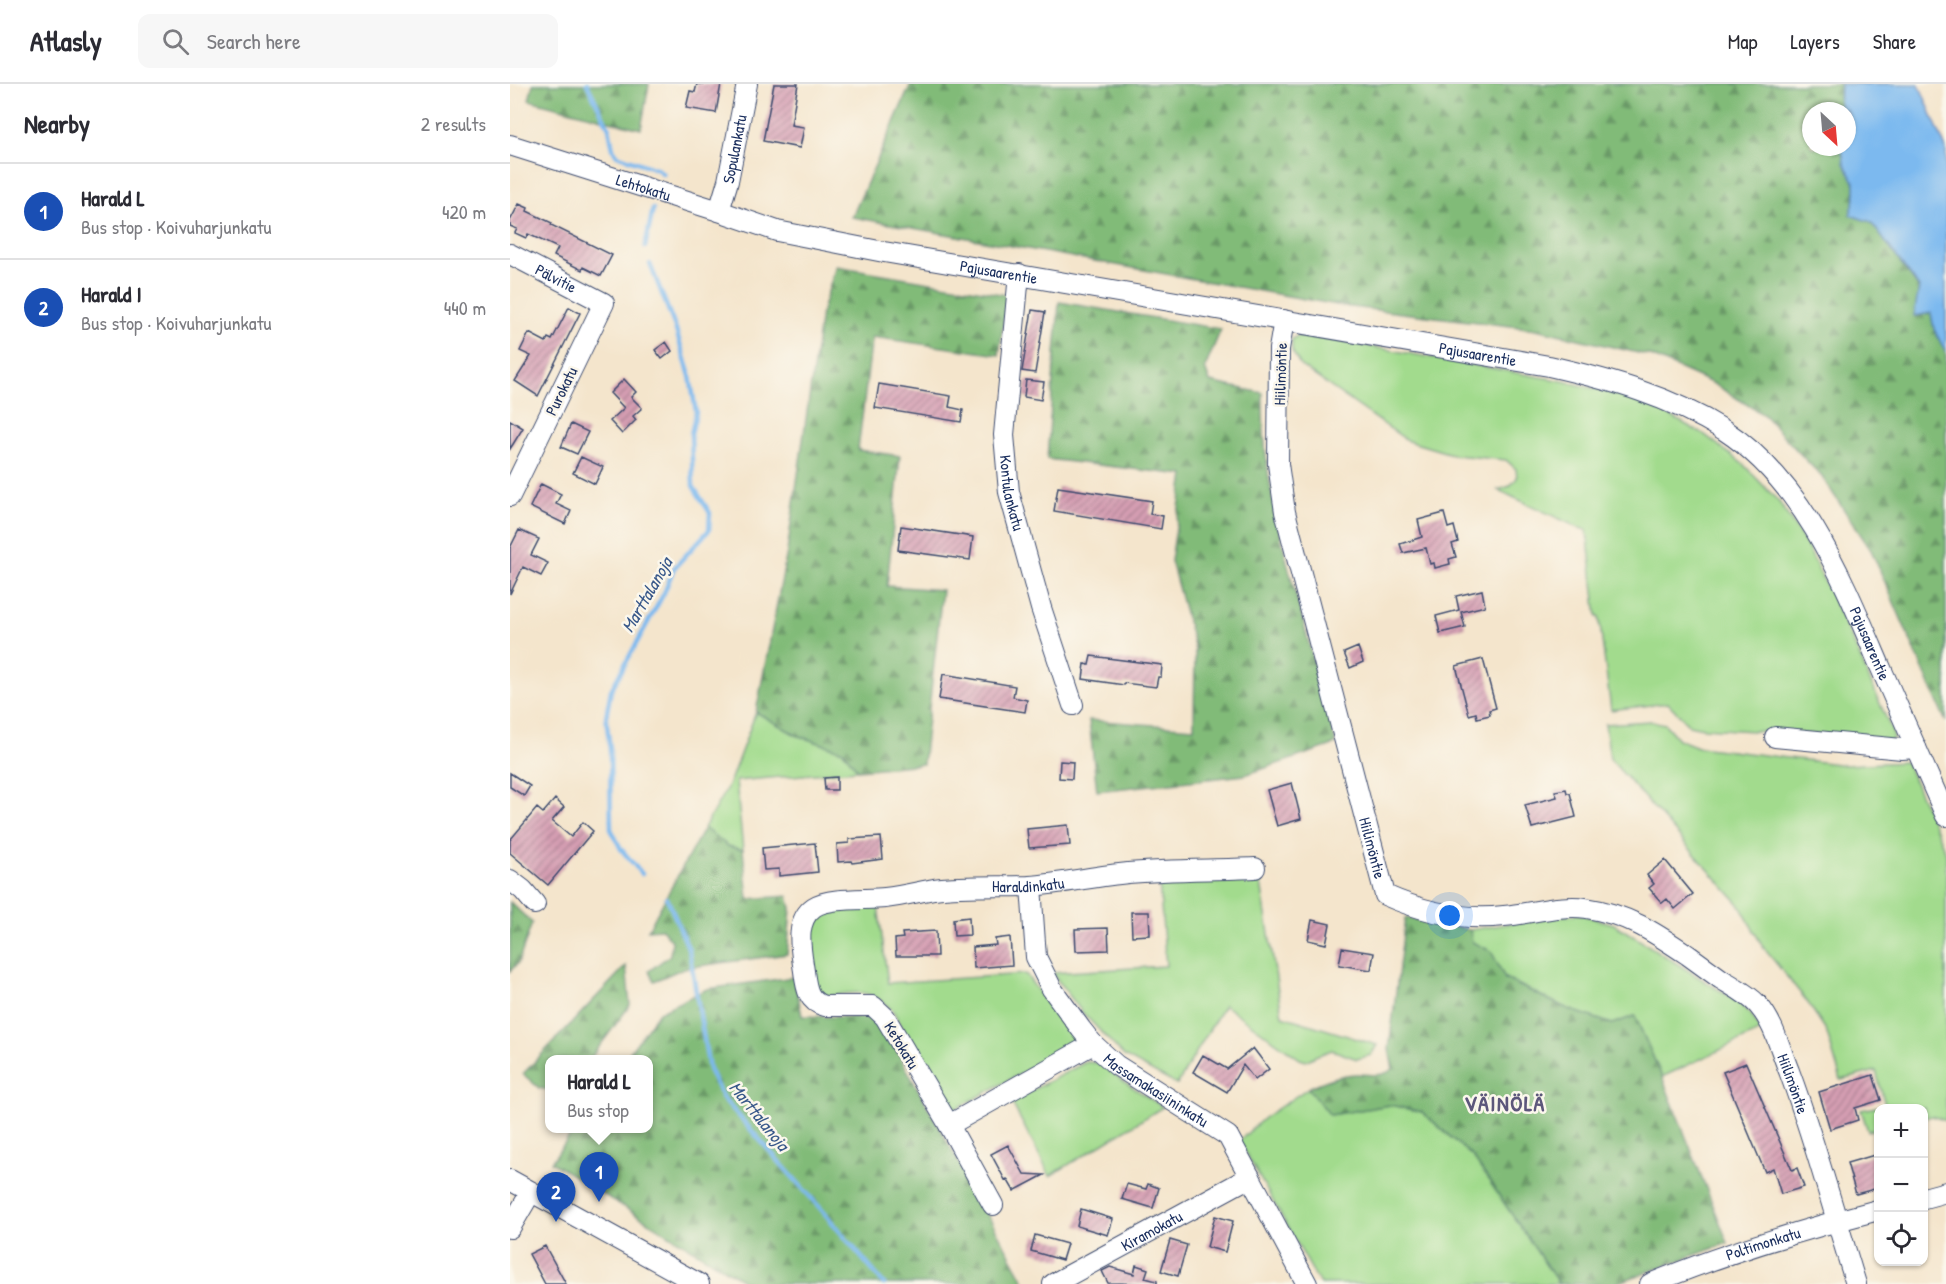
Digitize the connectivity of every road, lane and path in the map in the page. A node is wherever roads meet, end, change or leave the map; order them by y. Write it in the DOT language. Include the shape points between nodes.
graph roads {
  1 [pos="747,84"];
  2 [pos="510,145"];
  3 [pos="719,211"];
  4 [pos="777,231"];
  5 [pos="510,254"];
  6 [pos="1019,274"];
  7 [pos="604,303"];
  8 [pos="1284,320"];
  9 [pos="513,483"];
  10 [pos="1073,705"];
  11 [pos="1775,737"];
  12 [pos="1916,748"];
  13 [pos="1946,816"];
  14 [pos="1256,868"];
  15 [pos="510,880"];
  16 [pos="1031,886"];
  17 [pos="535,903"];
  18 [pos="807,914"];
  19 [pos="1093,1044"];
  20 [pos="949,1125"];
  21 [pos="1250,1177"];
  22 [pos="510,1180"];
  23 [pos="531,1192"];
  24 [pos="1946,1192"];
  25 [pos="1928,1197"];
  26 [pos="993,1205"];
  27 [pos="1874,1211"];
  28 [pos="1837,1221"];
  29 [pos="510,1228"];
  30 [pos="699,1284"];
  31 [pos="1053,1284"];
  32 [pos="1307,1284"];
  33 [pos="1650,1284"];
  34 [pos="1856,1284"];
  1 -- 3 [label="street, Sopulankatu"];
  2 -- 3 [label="street, Lehtokatu"];
  3 -- 4 [label="street, Lehtokatu"];
  4 -- 6 [label="street, Pajusaarentie"];
  5 -- 7 [label="street, Pälvitie"];
  6 -- 8 [label="street, Pajusaarentie"];
  6 -- 10 [label="street, Kontulankatu" via="1004,435 1009,492"];
  7 -- 9 [label="street, Purokatu"];
  8 -- 12 [label="street, Pajusaarentie" via="1614,381 1673,403 1724,431 1759,459 1789,491 1820,538"];
  8 -- 28 [label="street, Hiilimöntie" via="1279,349 1278,464 1285,512 1385,895 1416,908 1455,915 1503,917 1574,907 1614,915 1653,931 1749,996 1764,1012 1777,1039"];
  11 -- 12 [label="street" via="1902,750"];
  12 -- 13 [label="street, Pajusaarentie"];
  14 -- 16 [label="street, Haraldinkatu" via="1130,873"];
  15 -- 17 [label="street"];
  16 -- 18 [label="street, Haraldinkatu" via="934,889 829,902"];
  16 -- 19 [label="street, Massamakasiininkatu" via="1038,963 1052,989"];
  18 -- 20 [label="street, Ketokatu" via="801,938 806,988 811,998 819,1005 866,1005 879,1010"];
  19 -- 20 [label="street"];
  19 -- 21 [label="street, Massamakasiininkatu" via="1116,1065 1228,1136"];
  20 -- 26 [label="street, Ketokatu"];
  21 -- 31 [label="street, Kiramokatu"];
  21 -- 32 [label="street, Massamakasiininkatu"];
  22 -- 23 [label="street"];
  23 -- 29 [label="street"];
  23 -- 30 [label="street"];
  24 -- 25 [label="street"];
  27 -- 28 [label="street, Poltimonkatu"];
  28 -- 33 [label="street, Poltimonkatu"];
  28 -- 34 [label="street"];
}
